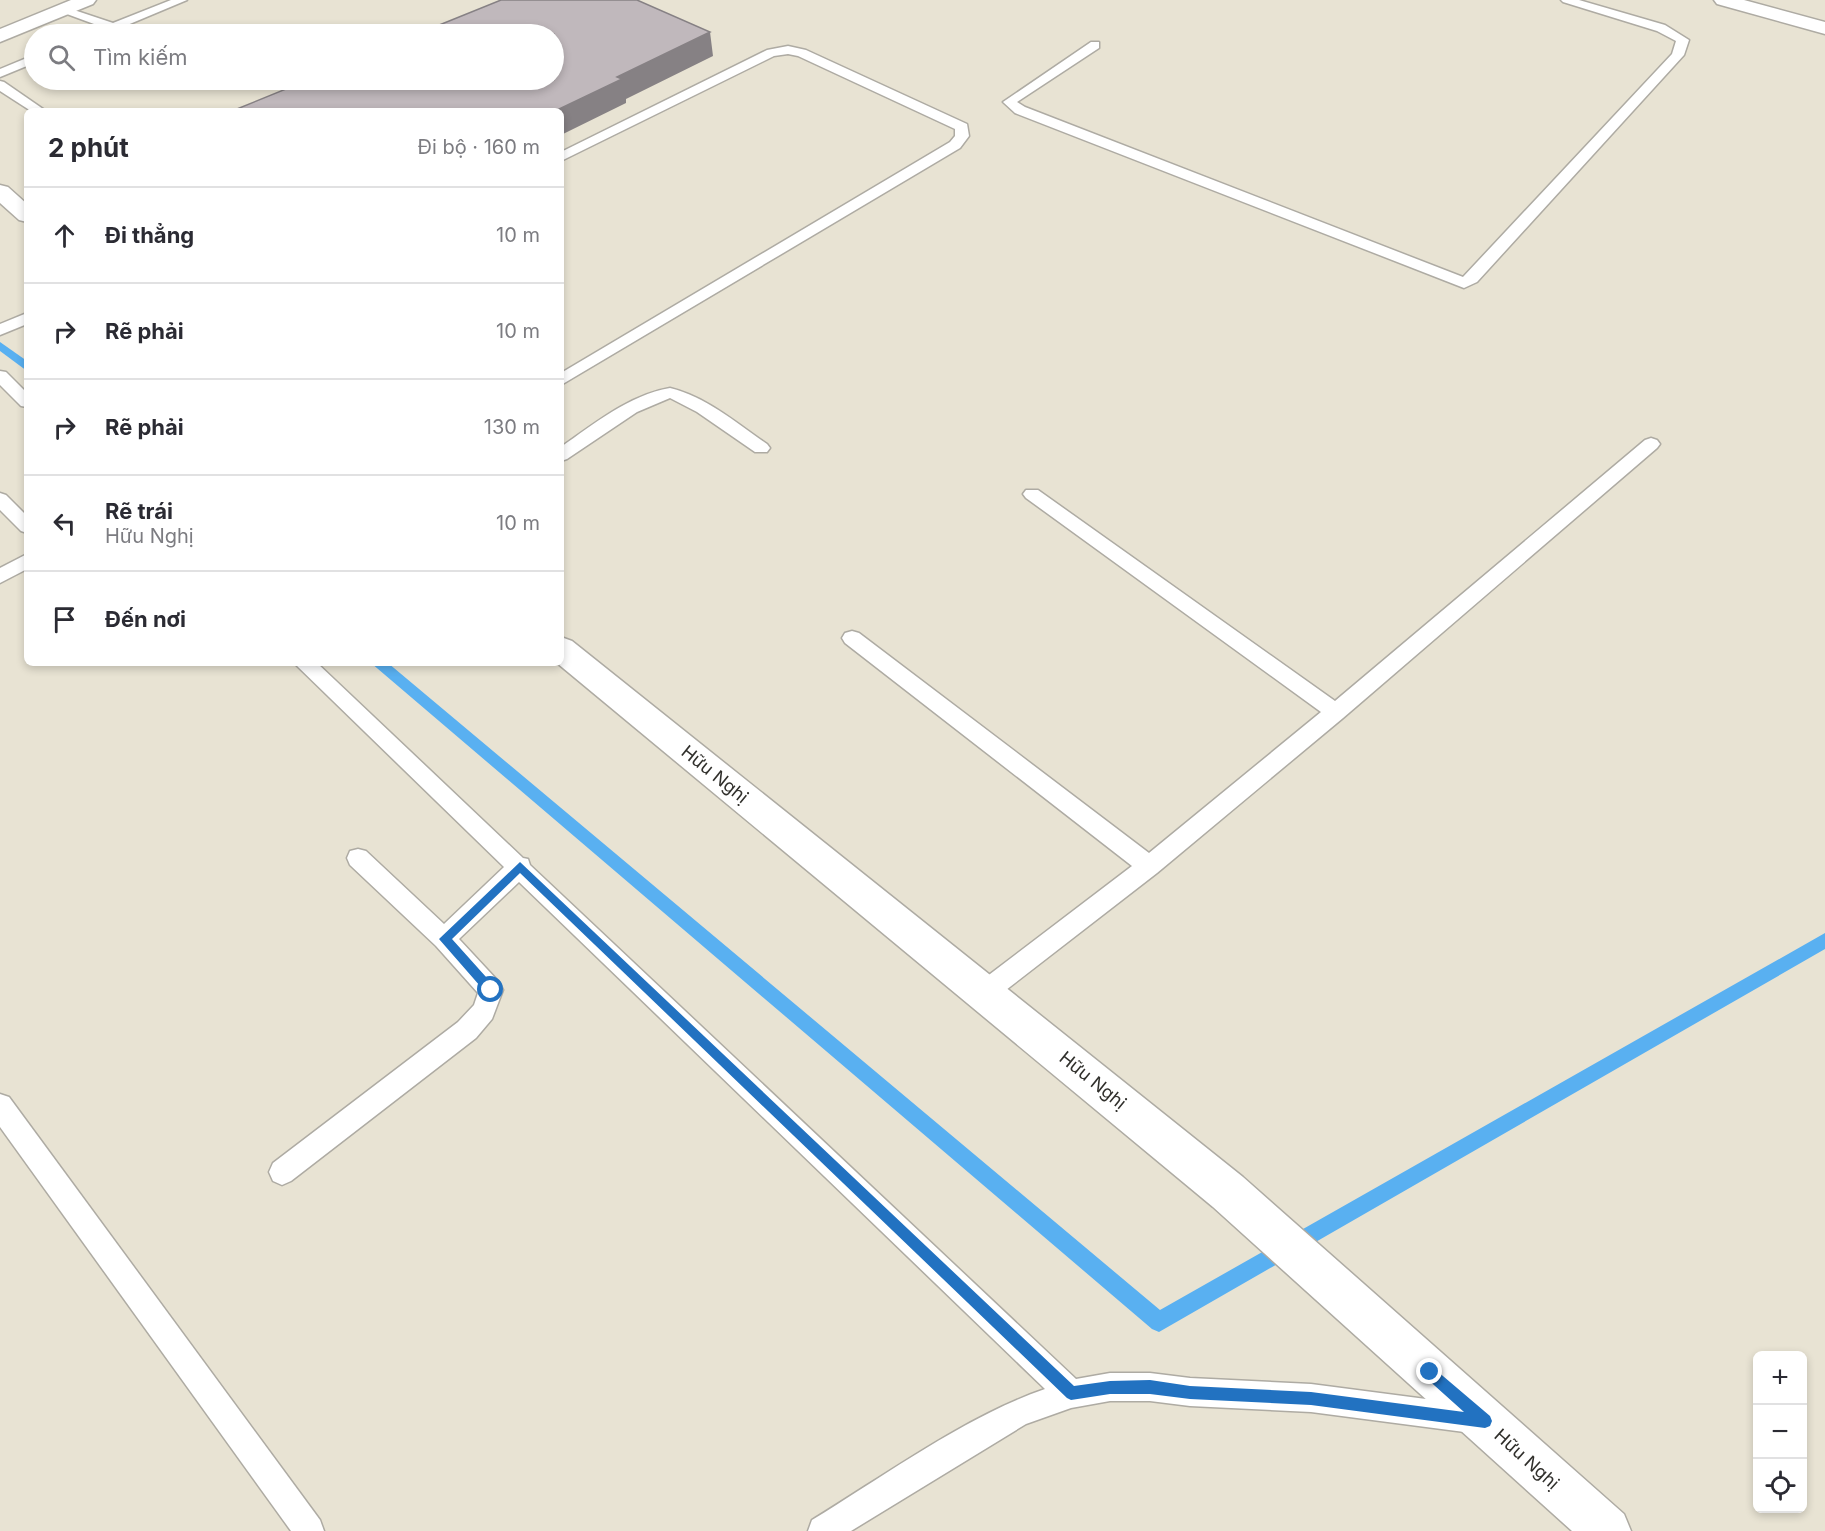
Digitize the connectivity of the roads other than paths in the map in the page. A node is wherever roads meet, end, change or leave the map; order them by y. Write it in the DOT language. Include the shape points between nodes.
graph roads {
  1 [pos="41,0"];
  2 [pos="87,0"];
  3 [pos="181,0"];
  4 [pos="1567,0"];
  5 [pos="1723,0"];
  6 [pos="21,8"];
  7 [pos="62,10"];
  8 [pos="29,24"];
  9 [pos="103,24"];
  10 [pos="120,24"];
  11 [pos="24,26"];
  12 [pos="1825,28"];
  13 [pos="0,36"];
  14 [pos="1095,45"];
  15 [pos="24,63"];
  16 [pos="0,74"];
  17 [pos="0,85"];
  18 [pos="35,108"];
  19 [pos="564,156"];
  20 [pos="0,192"];
  21 [pos="24,212"];
  22 [pos="24,319"];
  23 [pos="0,330"];
  24 [pos="0,376"];
  25 [pos="564,378"];
  26 [pos="24,399"];
  27 [pos="1651,444"];
  28 [pos="761,448"];
  29 [pos="564,453"];
  30 [pos="1032,494"];
  31 [pos="0,499"];
  32 [pos="24,524"];
  33 [pos="24,563"];
  34 [pos="0,576"];
  35 [pos="852,638"];
  36 [pos="564,651"];
  37 [pos="307,666"];
  38 [pos="1336,712"];
  39 [pos="358,858"];
  40 [pos="520,866"];
  41 [pos="1149,866"];
  42 [pos="444,939"];
  43 [pos="985,992"];
  44 [pos="0,1106"];
  45 [pos="282,1172"];
  46 [pos="1071,1394"];
  47 [pos="1485,1421"];
  48 [pos="309,1531"];
  49 [pos="823,1531"];
  50 [pos="1607,1531"];
  1 -- 6 [label="street"];
  2 -- 7 [label="street"];
  3 -- 10 [label="lane"];
  4 -- 14 [label="lane" via="1661,28 1683,40 1678,55 1472,279 1464,283 1020,110 1009,102"];
  5 -- 12 [label="street"];
  7 -- 8 [label="street"];
  7 -- 9 [label="lane"];
  11 -- 13 [label="street"];
  15 -- 16 [label="lane"];
  17 -- 18 [label="lane"];
  19 -- 25 [label="lane" via="771,52 788,50 962,127 962,136 955,145"];
  20 -- 21 [label="street"];
  22 -- 23 [label="lane"];
  24 -- 26 [label="lane"];
  27 -- 38 [label="lane"];
  28 -- 29 [label="lane" via="697,405 669,393 646,399"];
  30 -- 38 [label="lane"];
  31 -- 32 [label="lane"];
  33 -- 34 [label="lane"];
  35 -- 41 [label="lane"];
  36 -- 43 [label="street, Hữu Nghị"];
  37 -- 40 [label="lane"];
  38 -- 41 [label="lane"];
  39 -- 42 [label="lane"];
  40 -- 42 [label="lane"];
  40 -- 46 [label="lane"];
  41 -- 43 [label="lane"];
  42 -- 45 [label="lane" via="491,990 484,1011 466,1030"];
  43 -- 47 [label="street, Hữu Nghị" via="1228,1192"];
  44 -- 48 [label="lane"];
  46 -- 47 [label="lane" via="1110,1387 1150,1387 1311,1398"];
  46 -- 49 [label="lane" via="1019,1412 961,1444"];
  47 -- 50 [label="street, Hữu Nghị"];
}
